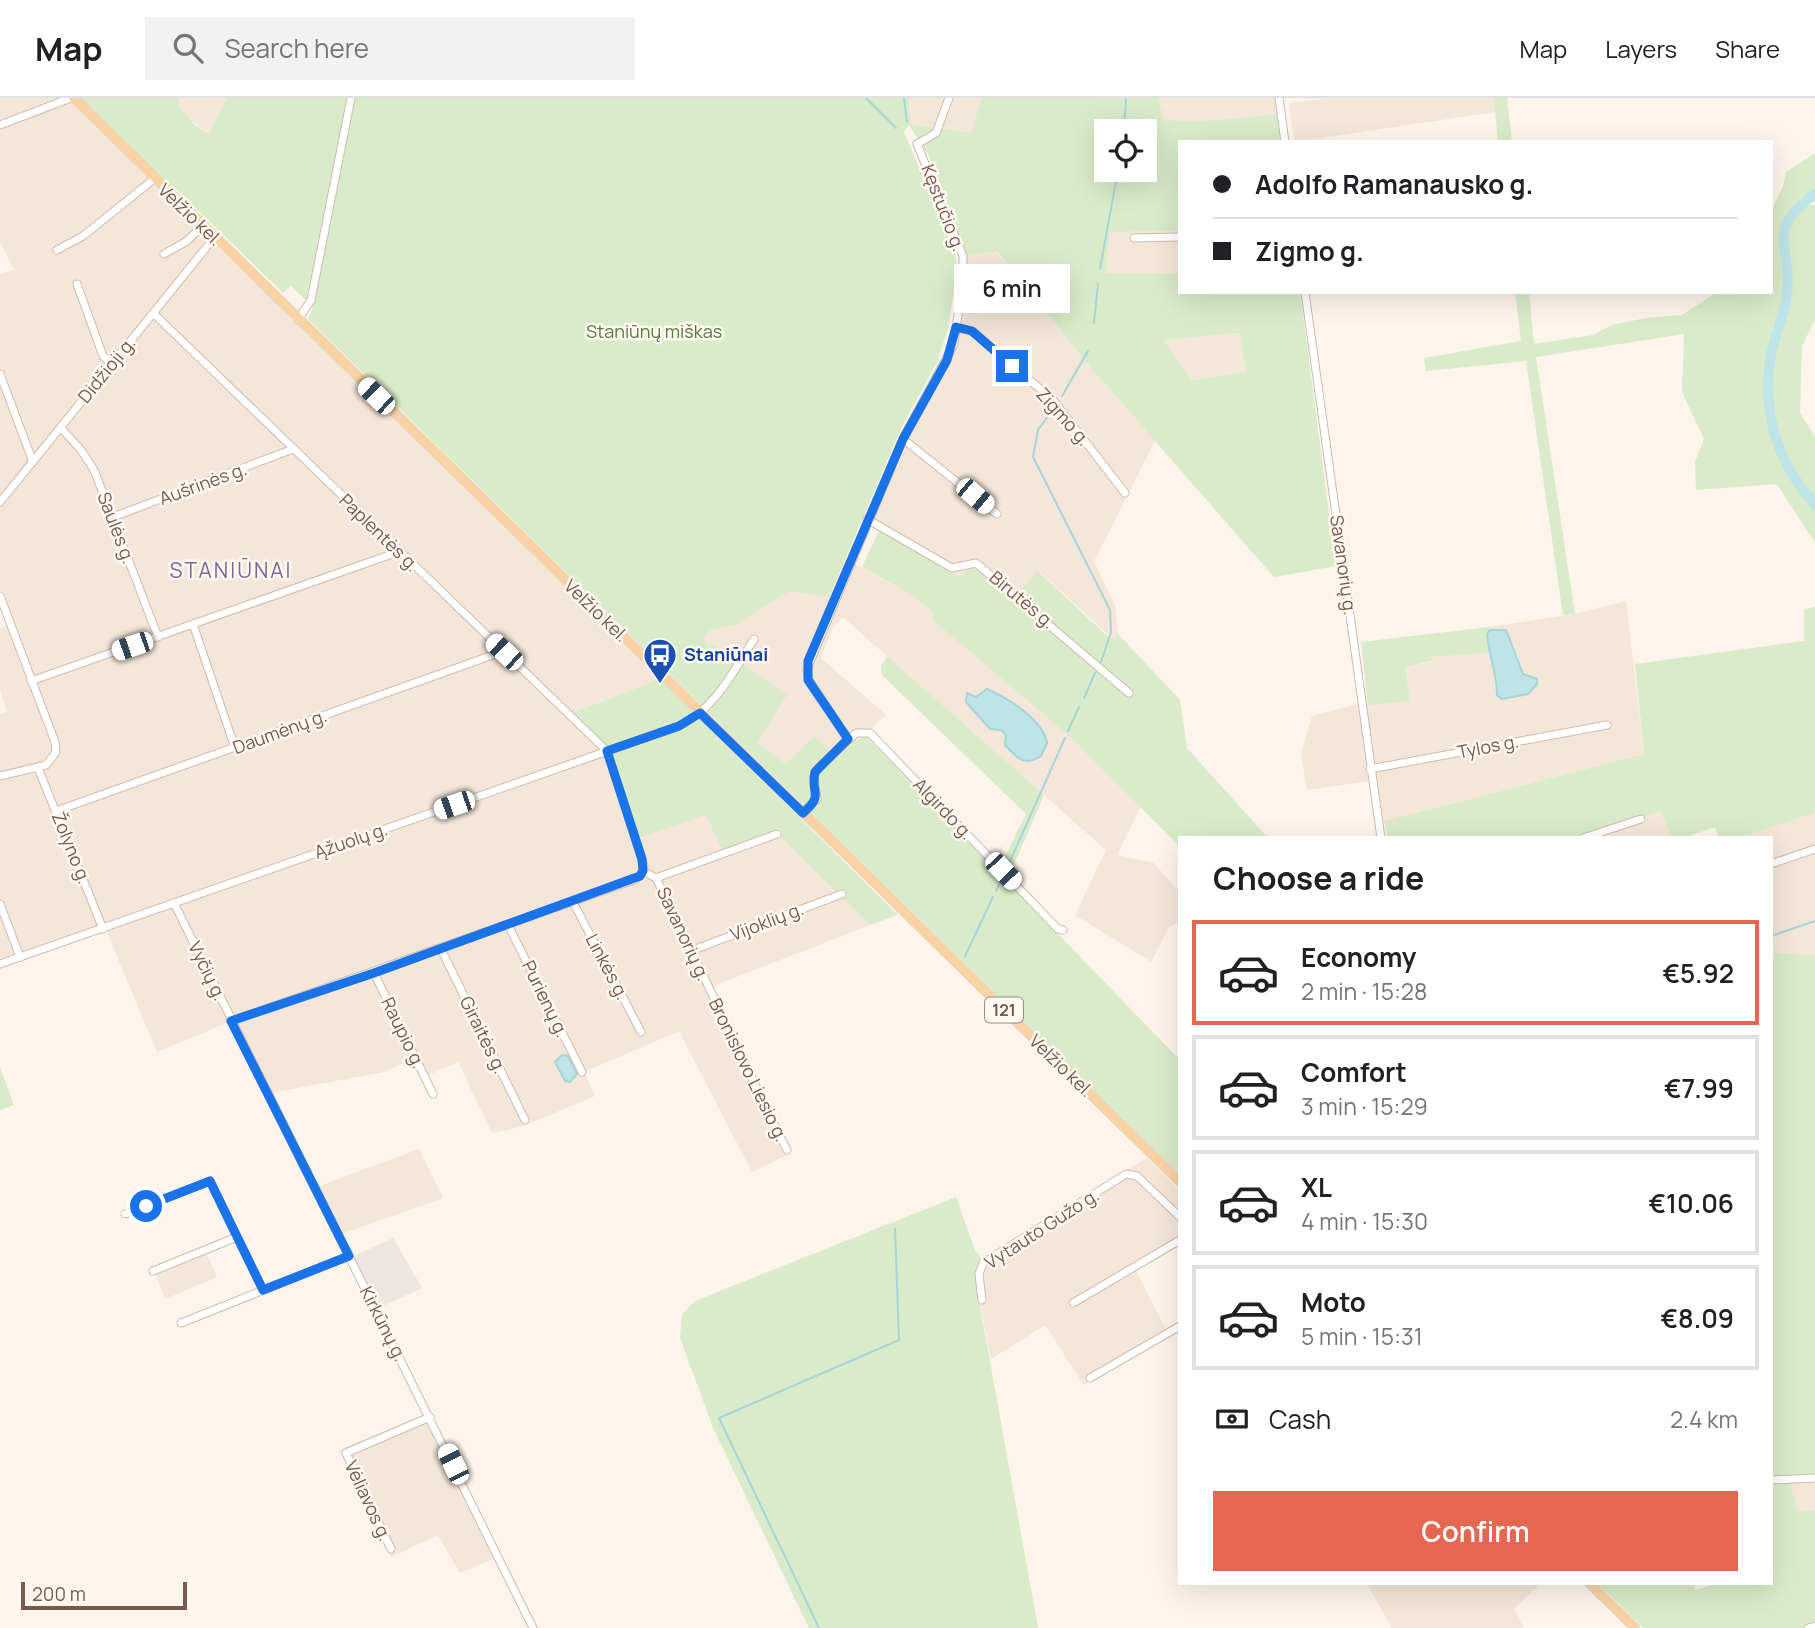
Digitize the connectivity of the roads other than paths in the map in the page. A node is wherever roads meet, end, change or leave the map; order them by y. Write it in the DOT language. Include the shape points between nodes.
graph roads {
  1 [pos="72,98"];
  2 [pos="351,98"];
  3 [pos="949,98"];
  4 [pos="1279,98"];
  5 [pos="0,125"];
  6 [pos="1285,140"];
  7 [pos="154,179"];
  8 [pos="202,226"];
  9 [pos="1178,237"];
  10 [pos="214,238"];
  11 [pos="1134,238"];
  12 [pos="57,250"];
  13 [pos="164,254"];
  14 [pos="77,284"];
  15 [pos="1305,294"];
  16 [pos="153,313"];
  17 [pos="298,320"];
  18 [pos="956,327"];
  19 [pos="111,364"];
  20 [pos="0,374"];
  21 [pos="61,428"];
  22 [pos="903,439"];
  23 [pos="293,449"];
  24 [pos="33,462"];
  25 [pos="1125,493"];
  26 [pos="0,502"];
  27 [pos="996,514"];
  28 [pos="113,517"];
  29 [pos="867,519"];
  30 [pos="398,552"];
  31 [pos="0,596"];
  32 [pos="193,624"];
  33 [pos="158,637"];
  34 [pos="754,639"];
  35 [pos="504,652"];
  36 [pos="31,681"];
  37 [pos="1129,693"];
  38 [pos="700,713"];
  39 [pos="1607,725"];
  40 [pos="848,739"];
  41 [pos="235,748"];
  42 [pos="607,751"];
  43 [pos="38,768"];
  44 [pos="1370,769"];
  45 [pos="0,776"];
  46 [pos="56,811"];
  47 [pos="803,813"];
  48 [pos="1641,819"];
  49 [pos="777,834"];
  50 [pos="1381,836"];
  51 [pos="1589,836"];
  52 [pos="1815,849"];
  53 [pos="1773,863"];
  54 [pos="643,871"];
  55 [pos="656,878"];
  56 [pos="842,894"];
  57 [pos="573,902"];
  58 [pos="174,903"];
  59 [pos="0,904"];
  60 [pos="508,925"];
  61 [pos="103,929"];
  62 [pos="1063,930"];
  63 [pos="441,949"];
  64 [pos="693,950"];
  65 [pos="20,957"];
  66 [pos="0,964"];
  67 [pos="374,973"];
  68 [pos="709,990"];
  69 [pos="231,1021"];
  70 [pos="641,1032"];
  71 [pos="582,1072"];
  72 [pos="433,1094"];
  73 [pos="525,1120"];
  74 [pos="787,1150"];
  75 [pos="1178,1180"];
  76 [pos="1178,1206"];
  77 [pos="1173,1210"];
  78 [pos="125,1214"];
  79 [pos="1178,1215"];
  80 [pos="237,1237"];
  81 [pos="1178,1241"];
  82 [pos="349,1256"];
  83 [pos="153,1271"];
  84 [pos="263,1290"];
  85 [pos="982,1300"];
  86 [pos="1073,1303"];
  87 [pos="181,1323"];
  88 [pos="1178,1327"];
  89 [pos="1090,1378"];
  90 [pos="430,1417"];
  91 [pos="1815,1478"];
  92 [pos="1773,1480"];
  93 [pos="391,1549"];
  94 [pos="1591,1585"];
  95 [pos="1815,1626"];
  96 [pos="533,1628"];
  97 [pos="1635,1628"];
  98 [pos="1808,1628"];
  1 -- 5 [label="street"];
  1 -- 7 [label="main road, Velžio kel. / 121"];
  2 -- 17 [label="street" via="311,300"];
  3 -- 18 [label="street, Kęstučio g." via="936,133 917,144 963,256"];
  4 -- 6 [label="street"];
  7 -- 8 [label="main road, Velžio kel. / 121"];
  7 -- 12 [label="street" via="83,236"];
  8 -- 10 [label="main road, Velžio kel. / 121"];
  8 -- 13 [label="street"];
  9 -- 11 [label="street"];
  10 -- 16 [label="street, Didžioji g."];
  10 -- 17 [label="main road, Velžio kel. / 121"];
  14 -- 19 [label="street" via="103,356"];
  15 -- 44 [label="street, Savanorių g."];
  16 -- 19 [label="street, Didžioji g."];
  16 -- 23 [label="street, Paplentės g."];
  17 -- 38 [label="main road, Velžio kel. / 121"];
  18 -- 22 [label="street, Kęstučio g." via="947,360"];
  18 -- 25 [label="street, Zigmo g." via="972,331 1053,400"];
  19 -- 21 [label="street, Didžioji g."];
  20 -- 24 [label="street"];
  21 -- 24 [label="street, Didžioji g."];
  21 -- 28 [label="street, Saulės g." via="88,460"];
  22 -- 27 [label="street"];
  22 -- 29 [label="street, Kęstučio g."];
  23 -- 28 [label="street, Aušrinės g."];
  23 -- 30 [label="street, Paplentės g."];
  24 -- 26 [label="street, Didžioji g."];
  28 -- 33 [label="street, Saulės g."];
  29 -- 37 [label="street, Birutės g." via="952,568 976,563"];
  29 -- 40 [label="street, Kęstučio g." via="807,669 808,680"];
  30 -- 32 [label="street"];
  30 -- 35 [label="street, Paplentės g."];
  31 -- 36 [label="street"];
  32 -- 33 [label="street"];
  32 -- 41 [label="street"];
  33 -- 36 [label="street"];
  34 -- 38 [label="street" via="714,700"];
  35 -- 41 [label="street, Daumėnų g."];
  35 -- 42 [label="street, Paplentės g."];
  36 -- 43 [label="street" via="55,747 52,761"];
  38 -- 42 [label="street, Ąžuolų g." via="679,726"];
  38 -- 47 [label="main road, Velžio kel. / 121"];
  39 -- 44 [label="street, Tylos g."];
  40 -- 47 [label="street" via="815,772 817,799"];
  40 -- 62 [label="street, Algirdo g." via="861,731 874,736"];
  41 -- 46 [label="street, Daumėnų g."];
  42 -- 54 [label="street"];
  42 -- 58 [label="street, Ąžuolų g."];
  43 -- 45 [label="street"];
  43 -- 46 [label="street, Žolyno g."];
  44 -- 50 [label="street, Savanorių g."];
  46 -- 61 [label="street, Žolyno g."];
  47 -- 75 [label="main road, Velžio kel. / 121"];
  48 -- 51 [label="street"];
  49 -- 55 [label="street"];
  52 -- 53 [label="street"];
  54 -- 55 [label="street"];
  54 -- 57 [label="street, Vyčių g." via="634,880"];
  55 -- 64 [label="street, Savanorių g."];
  56 -- 64 [label="street, Vijoklių g."];
  57 -- 60 [label="street, Vyčių g."];
  57 -- 70 [label="street, Linkės g."];
  58 -- 61 [label="street, Ąžuolų g."];
  58 -- 69 [label="street, Vyčių g."];
  59 -- 65 [label="street"];
  60 -- 63 [label="street, Vyčių g."];
  60 -- 71 [label="street, Purienų g."];
  61 -- 65 [label="street, Ąžuolų g."];
  63 -- 67 [label="street, Vyčių g."];
  63 -- 73 [label="street, Giraitės g."];
  64 -- 68 [label="street, Savanorių g."];
  65 -- 66 [label="street, Ąžuolų g."];
  67 -- 69 [label="street, Vyčių g."];
  67 -- 72 [label="street, Raupio g."];
  68 -- 74 [label="street, Bronislovo Liesio g."];
  69 -- 82 [label="street, Kirkūnų g."];
  76 -- 77 [label="street"];
  77 -- 79 [label="street"];
  77 -- 85 [label="street, Vytauto Gužo g." via="1130,1173 983,1263 979,1274"];
  78 -- 80 [label="street" via="210,1181"];
  80 -- 83 [label="street"];
  80 -- 84 [label="street"];
  81 -- 86 [label="street"];
  82 -- 84 [label="street"];
  82 -- 90 [label="street, Kirkūnų g."];
  84 -- 87 [label="street"];
  88 -- 89 [label="street"];
  90 -- 93 [label="street, Vėliavos g." via="346,1453"];
  90 -- 96 [label="street, Kirkūnų g."];
  91 -- 92 [label="street"];
  94 -- 97 [label="main road"];
  95 -- 98 [label="street"];
}
